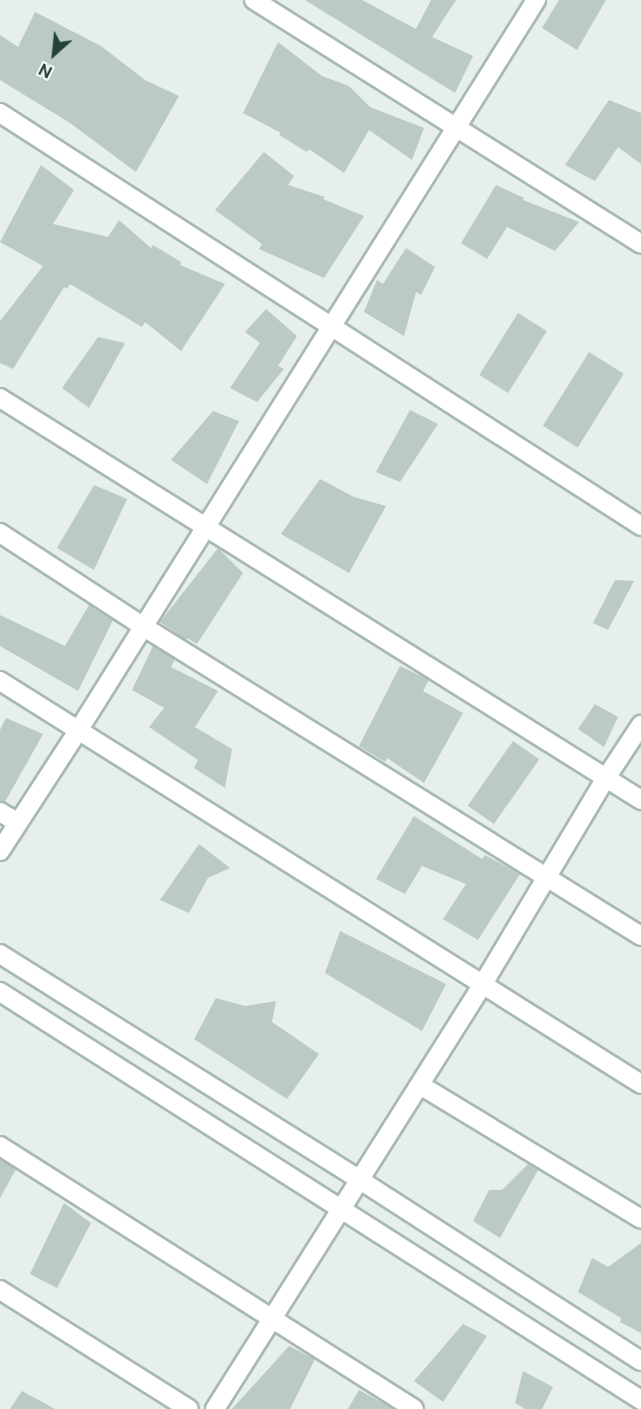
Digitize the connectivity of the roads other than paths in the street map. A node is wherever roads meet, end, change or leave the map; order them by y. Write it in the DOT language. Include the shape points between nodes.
graph roads {
  1 [pos="254,0"];
  2 [pos="536,0"];
  3 [pos="0,113"];
  4 [pos="455,128"];
  5 [pos="641,244"];
  6 [pos="330,327"];
  7 [pos="0,398"];
  8 [pos="207,526"];
  9 [pos="641,526"];
  10 [pos="0,533"];
  11 [pos="144,627"];
  12 [pos="0,681"];
  13 [pos="641,725"];
  14 [pos="78,731"];
  15 [pos="606,778"];
  16 [pos="641,800"];
  17 [pos="0,812"];
  18 [pos="18,824"];
  19 [pos="0,851"];
  20 [pos="548,876"];
  21 [pos="641,936"];
  22 [pos="0,954"];
  23 [pos="483,984"];
  24 [pos="0,992"];
  25 [pos="641,1084"];
  26 [pos="420,1085"];
  27 [pos="0,1146"];
  28 [pos="360,1180"];
  29 [pos="343,1207"];
  30 [pos="641,1219"];
  31 [pos="0,1290"];
  32 [pos="271,1320"];
  33 [pos="641,1361"];
  34 [pos="641,1400"];
  35 [pos="189,1409"];
  36 [pos="215,1409"];
  37 [pos="414,1409"];
  1 -- 4 [label="street"];
  2 -- 4 [label="street"];
  3 -- 6 [label="street"];
  4 -- 5 [label="street"];
  4 -- 6 [label="street"];
  6 -- 8 [label="street"];
  6 -- 9 [label="street"];
  7 -- 8 [label="street"];
  8 -- 11 [label="street"];
  8 -- 15 [label="street"];
  10 -- 11 [label="street"];
  11 -- 14 [label="street"];
  11 -- 20 [label="street"];
  12 -- 14 [label="street"];
  13 -- 15 [label="street"];
  14 -- 18 [label="street"];
  14 -- 23 [label="street"];
  15 -- 16 [label="street"];
  15 -- 20 [label="street"];
  17 -- 18 [label="street"];
  18 -- 19 [label="street"];
  20 -- 21 [label="street"];
  20 -- 23 [label="street"];
  22 -- 28 [label="street"];
  23 -- 25 [label="street"];
  23 -- 26 [label="street"];
  24 -- 29 [label="street"];
  26 -- 28 [label="street"];
  26 -- 30 [label="street"];
  27 -- 32 [label="street"];
  28 -- 29 [label="street"];
  28 -- 33 [label="street"];
  29 -- 32 [label="street"];
  29 -- 34 [label="street"];
  31 -- 35 [label="street"];
  32 -- 36 [label="street"];
  32 -- 37 [label="street"];
}
